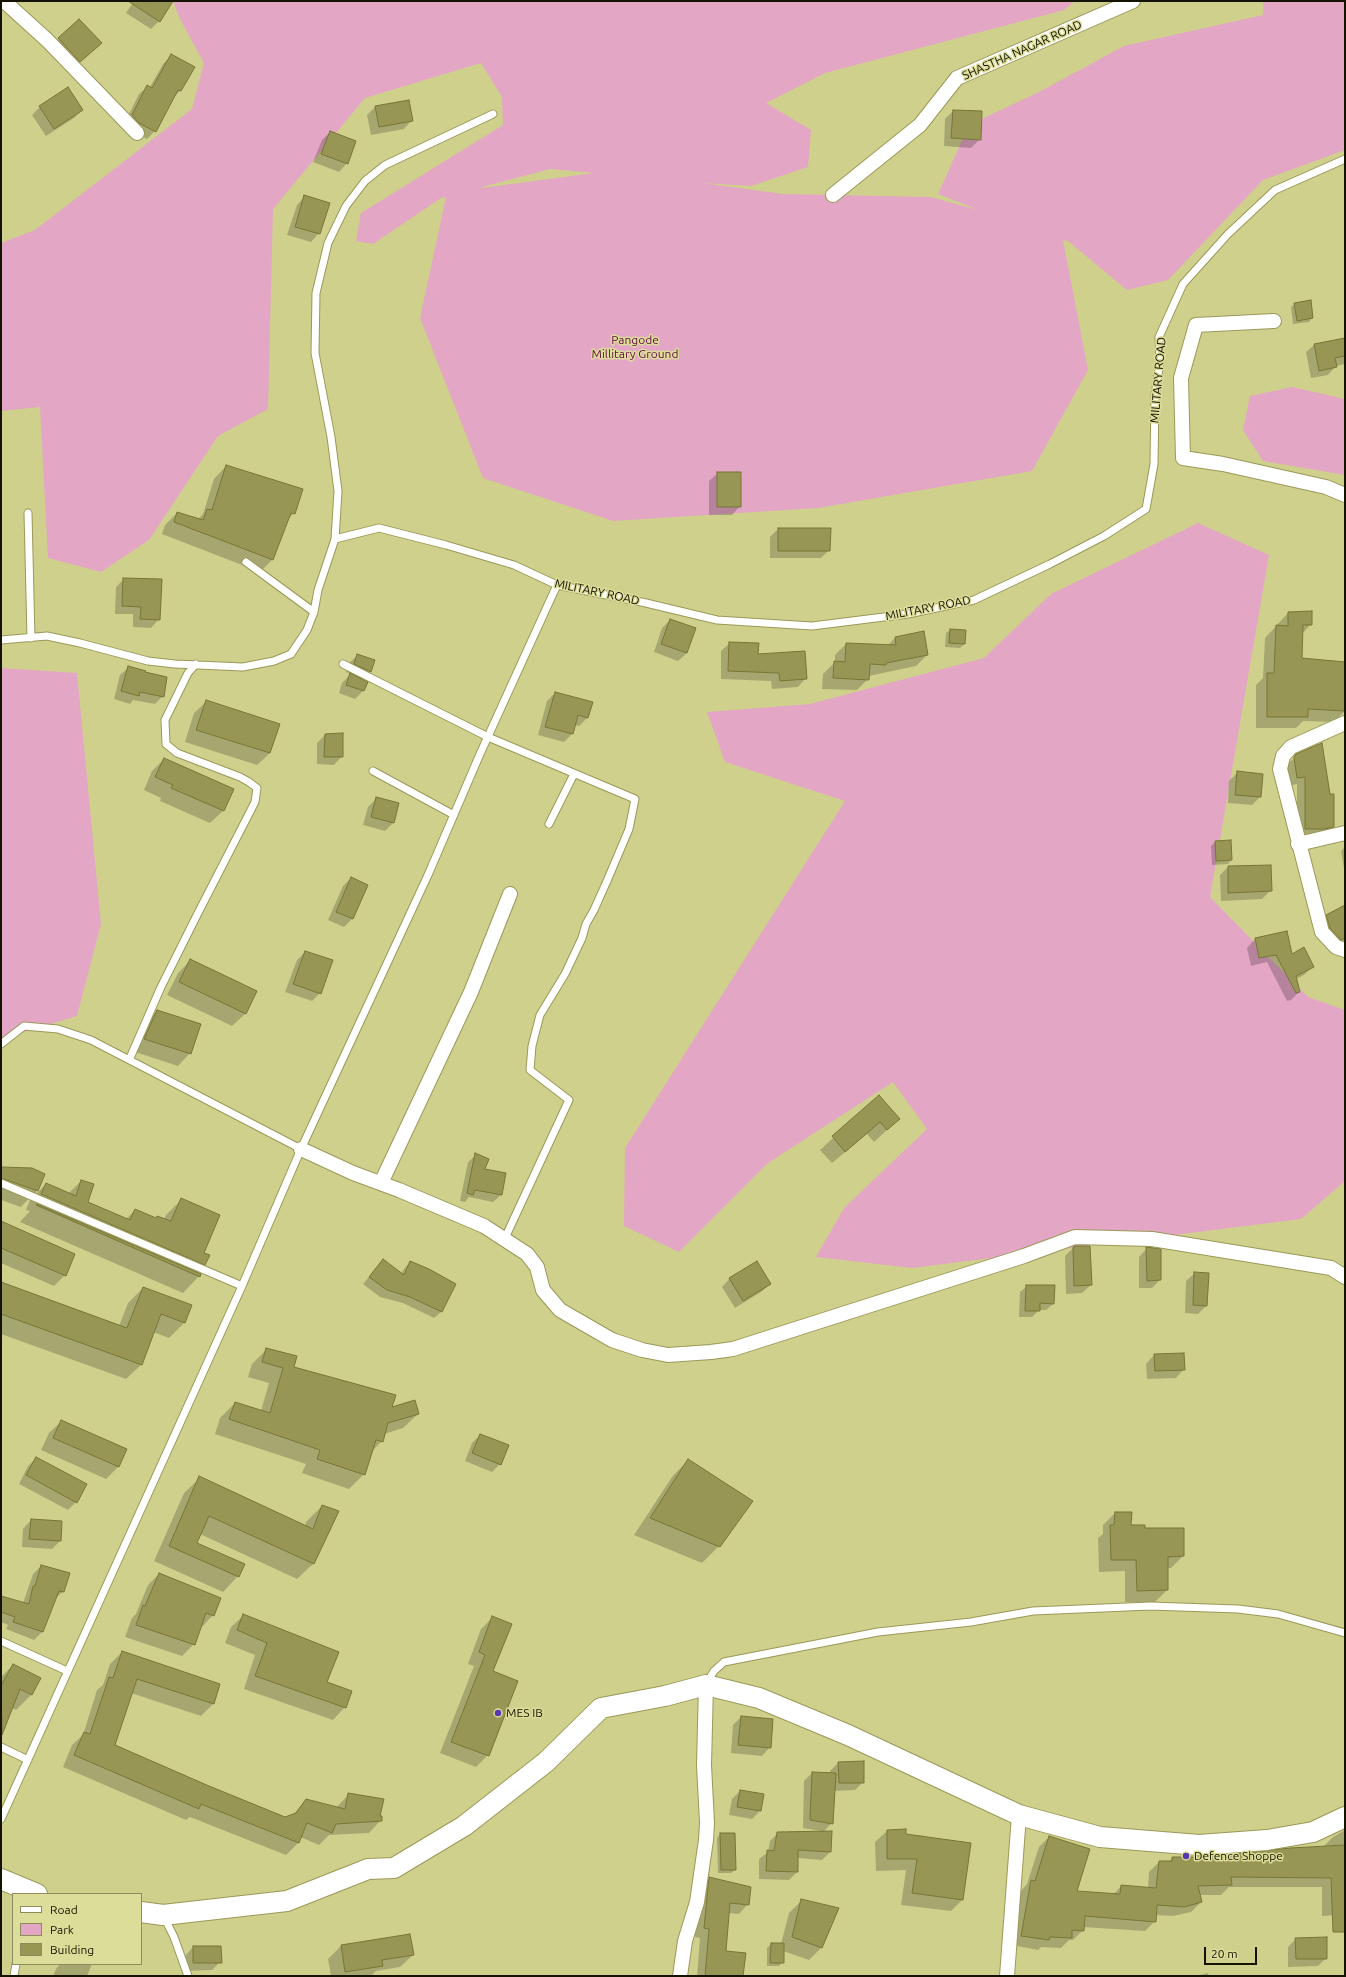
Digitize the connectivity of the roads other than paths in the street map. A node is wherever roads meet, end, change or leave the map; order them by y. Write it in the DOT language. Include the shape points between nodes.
graph roads {
  1 [pos="4,1"];
  2 [pos="1133,1"];
  3 [pos="493,114"];
  4 [pos="137,133"];
  5 [pos="1345,159"];
  6 [pos="834,195"];
  7 [pos="1274,321"];
  8 [pos="1345,495"];
  9 [pos="28,513"];
  10 [pos="335,539"];
  11 [pos="246,562"];
  12 [pos="557,585"];
  13 [pos="314,612"];
  14 [pos="31,638"];
  15 [pos="1,640"];
  16 [pos="196,664"];
  17 [pos="343,664"];
  18 [pos="1345,722"];
  19 [pos="488,737"];
  20 [pos="373,771"];
  21 [pos="574,774"];
  22 [pos="454,815"];
  23 [pos="549,824"];
  24 [pos="1345,833"];
  25 [pos="1298,844"];
  26 [pos="510,894"];
  27 [pos="1345,950"];
  28 [pos="1,1044"];
  29 [pos="130,1058"];
  30 [pos="301,1149"];
  31 [pos="1,1183"];
  32 [pos="381,1183"];
  33 [pos="505,1238"];
  34 [pos="1345,1278"];
  35 [pos="242,1286"];
  36 [pos="1345,1633"];
  37 [pos="1,1641"];
  38 [pos="67,1671"];
  39 [pos="706,1684"];
  40 [pos="1,1748"];
  41 [pos="28,1760"];
  42 [pos="1020,1815"];
  43 [pos="1345,1817"];
  44 [pos="1,1819"];
  45 [pos="1,1879"];
  46 [pos="31,1893"];
  47 [pos="142,1912"];
  48 [pos="163,1915"];
  49 [pos="16,1965"];
  50 [pos="14,1976"];
  51 [pos="188,1976"];
  52 [pos="680,1976"];
  53 [pos="1007,1976"];
  1 -- 4 [label="street" via="47,40"];
  2 -- 6 [label="street, SHASTHA NAGAR ROAD" via="957,78 920,125"];
  3 -- 10 [label="lane" via="385,165 365,182 346,206 328,243 316,293 315,353 338,491"];
  5 -- 12 [label="lane, MILITARY ROAD" via="1275,190 1228,234 1184,284 1159,337 1154,464 1146,509 1104,536 974,600 908,614 812,626 717,620"];
  7 -- 8 [label="street" via="1196,325 1181,378 1183,458 1223,464 1326,487"];
  9 -- 14 [label="lane"];
  10 -- 12 [label="lane, MILITARY ROAD" via="379,528 514,565"];
  10 -- 13 [label="lane" via="318,590"];
  11 -- 13 [label="lane"];
  12 -- 19 [label="lane"];
  13 -- 16 [label="lane" via="307,630 291,654 274,661 243,667"];
  14 -- 15 [label="lane"];
  14 -- 16 [label="lane" via="47,636 148,661"];
  16 -- 29 [label="lane" via="188,673 165,720 166,744 177,753 249,782 257,788 255,802 161,987"];
  17 -- 19 [label="lane"];
  18 -- 25 [label="street" via="1291,747 1283,756 1280,769"];
  19 -- 21 [label="lane"];
  19 -- 22 [label="lane"];
  20 -- 22 [label="lane"];
  21 -- 23 [label="lane"];
  21 -- 33 [label="lane" via="635,799 629,829 582,938 540,1015 532,1046 530,1070 569,1100"];
  22 -- 30 [label="lane"];
  24 -- 25 [label="street"];
  25 -- 27 [label="street" via="1322,932 1336,947"];
  26 -- 32 [label="street" via="471,992"];
  28 -- 29 [label="lane" via="24,1026 58,1029 91,1040"];
  29 -- 30 [label="lane"];
  30 -- 32 [label="street"];
  30 -- 35 [label="lane"];
  31 -- 35 [label="lane"];
  32 -- 33 [label="street" via="484,1226"];
  33 -- 34 [label="street" via="527,1254 534,1263 543,1290 560,1310 612,1340 668,1355 733,1349 1024,1256 1075,1237 1152,1239 1331,1268"];
  35 -- 38 [label="lane"];
  36 -- 39 [label="lane" via="1278,1614 1238,1609 1150,1606 1033,1611 971,1622 878,1632 724,1662 714,1671"];
  37 -- 38 [label="lane"];
  38 -- 41 [label="lane"];
  39 -- 42 [label="main road" via="759,1698 848,1735"];
  39 -- 48 [label="main road" via="665,1696 601,1708 546,1762 464,1826 394,1868 368,1869 287,1901"];
  39 -- 52 [label="street" via="706,1840 697,1902 685,1941"];
  40 -- 41 [label="lane"];
  41 -- 44 [label="lane"];
  42 -- 43 [label="main road" via="1100,1837 1199,1845 1267,1840 1312,1832"];
  42 -- 53 [label="street"];
  45 -- 46 [label="main road"];
  47 -- 48 [label="main road"];
  48 -- 51 [label="lane"];
  49 -- 50 [label="lane"];
}
